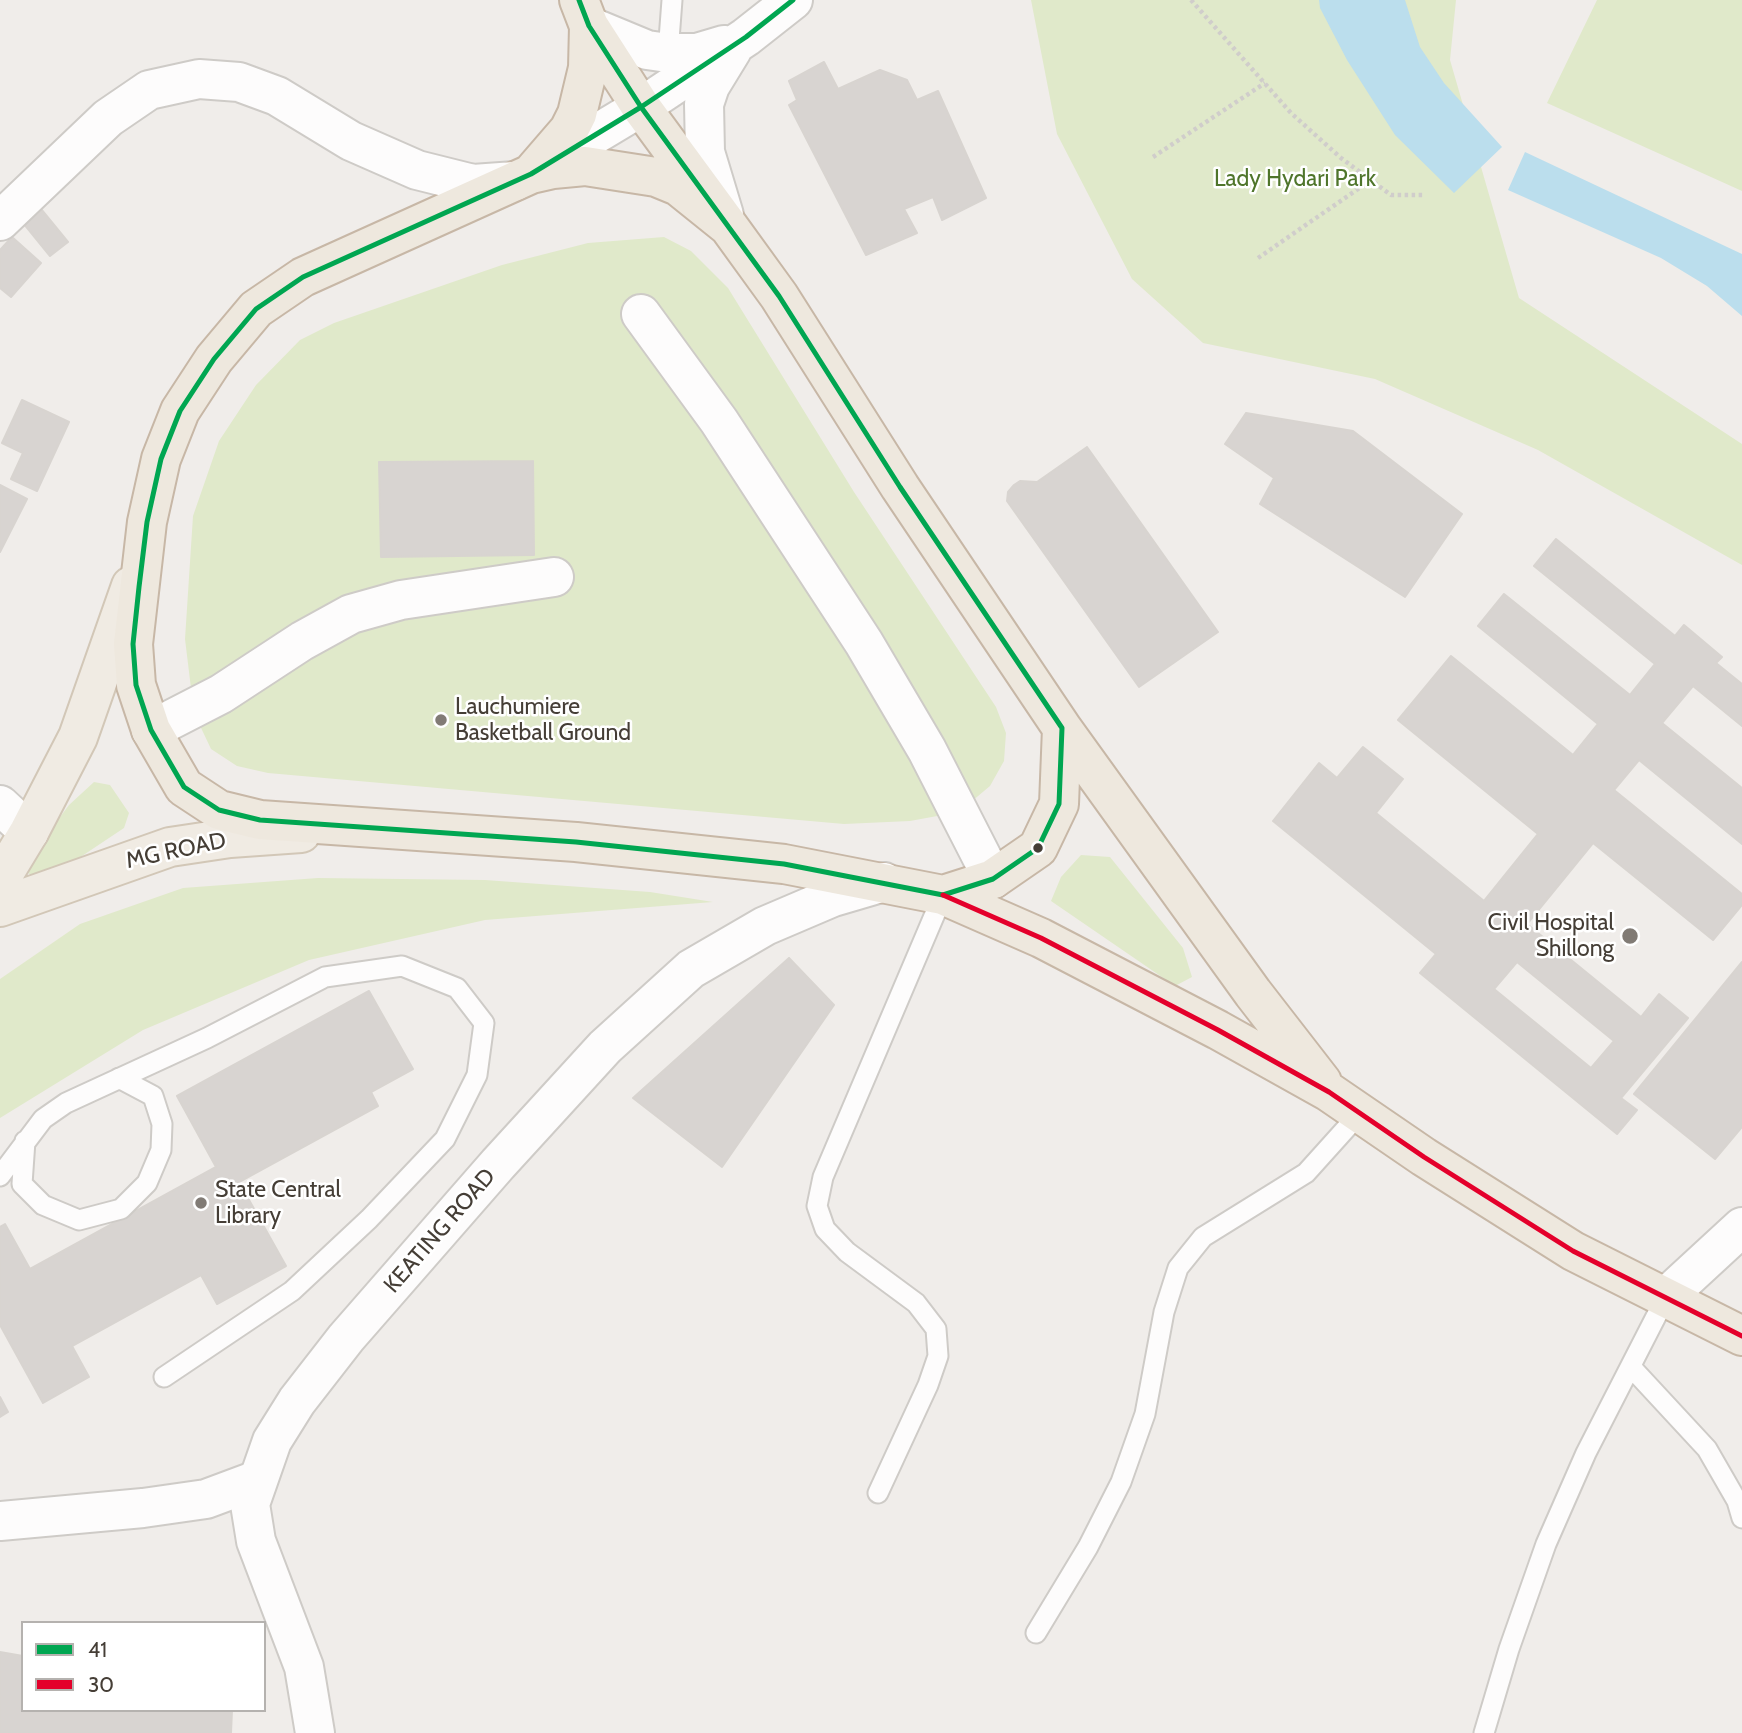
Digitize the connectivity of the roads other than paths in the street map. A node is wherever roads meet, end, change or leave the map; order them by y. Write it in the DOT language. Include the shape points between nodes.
graph roads {
  1 [pos="672,0"];
  2 [pos="793,0"];
  3 [pos="584,13"];
  4 [pos="746,37"];
  5 [pos="668,53"];
  6 [pos="641,107"];
  7 [pos="524,178"];
  8 [pos="0,221"];
  9 [pos="729,226"];
  10 [pos="641,314"];
  11 [pos="144,547"];
  12 [pos="554,577"];
  13 [pos="1062,728"];
  14 [pos="151,730"];
  15 [pos="0,805"];
  16 [pos="359,829"];
  17 [pos="29,832"];
  18 [pos="993,879"];
  19 [pos="0,880"];
  20 [pos="884,882"];
  21 [pos="943,895"];
  22 [pos="0,907"];
  23 [pos="119,1079"];
  24 [pos="1329,1092"];
  25 [pos="1360,1113"];
  26 [pos="26,1140"];
  27 [pos="0,1176"];
  28 [pos="1742,1227"];
  29 [pos="1666,1297"];
  30 [pos="1742,1336"];
  31 [pos="1631,1367"];
  32 [pos="164,1377"];
  33 [pos="257,1480"];
  34 [pos="878,1493"];
  35 [pos="1742,1518"];
  36 [pos="0,1521"];
  37 [pos="1036,1633"];
  38 [pos="315,1733"];
  39 [pos="1484,1733"];
  1 -- 5 [label="lane"];
  2 -- 4 [label="street"];
  3 -- 5 [label="street" via="647,50"];
  3 -- 6 [label="highway"];
  3 -- 7 [label="highway" via="588,68 577,114 569,130"];
  4 -- 5 [label="street" via="712,50"];
  4 -- 6 [label="street"];
  4 -- 9 [label="street" via="728,54 704,104 705,152"];
  6 -- 7 [label="street"];
  6 -- 9 [label="highway"];
  7 -- 8 [label="street" via="473,184 440,177 351,141 276,96 239,82 199,79 149,90 108,118"];
  7 -- 9 [label="highway" via="585,166 656,177 678,186"];
  7 -- 11 [label="highway" via="303,277 256,309 214,359 180,411 161,459"];
  9 -- 13 [label="highway"];
  10 -- 18 [label="street" via="719,421 864,643 927,750"];
  11 -- 14 [label="highway" via="133,644 136,685"];
  11 -- 17 [label="main road" via="78,737"];
  12 -- 14 [label="street" via="401,600 351,614 221,695"];
  13 -- 18 [label="highway" via="1059,804 1038,848"];
  13 -- 24 [label="highway"];
  14 -- 16 [label="highway" via="184,787 219,810 260,820"];
  15 -- 17 [label="street"];
  16 -- 20 [label="highway" via="576,842 784,864"];
  16 -- 22 [label="main road, MG ROAD" via="170,847"];
  17 -- 19 [label="main road"];
  18 -- 21 [label="highway"];
  20 -- 21 [label="highway"];
  20 -- 33 [label="street, KEATING ROAD" via="833,897 765,926 691,969 605,1047 346,1338 297,1401 272,1441"];
  21 -- 24 [label="highway" via="1108,972"];
  21 -- 34 [label="lane" via="823,1177 817,1206 825,1230 916,1303 936,1329 938,1356 928,1385"];
  23 -- 26 [label="lane" via="66,1103 43,1119"];
  23 -- 26 [label="lane" via="153,1096 162,1124 161,1150 148,1183 121,1209 79,1220 43,1205 22,1184"];
  23 -- 32 [label="lane" via="325,977 402,967 457,988 484,1023 477,1075 445,1139 292,1291"];
  24 -- 25 [label="highway"];
  25 -- 29 [label="highway" via="1573,1251"];
  25 -- 37 [label="lane" via="1306,1173 1203,1237 1178,1268 1164,1312 1145,1414 1121,1482"];
  26 -- 27 [label="lane"];
  28 -- 29 [label="street"];
  29 -- 30 [label="highway"];
  29 -- 31 [label="lane"];
  31 -- 35 [label="lane" via="1706,1449"];
  31 -- 39 [label="lane" via="1586,1452 1546,1544"];
  33 -- 36 [label="street" via="206,1499"];
  33 -- 38 [label="street, KEATING ROAD" via="250,1504 256,1541 303,1667"];
}
